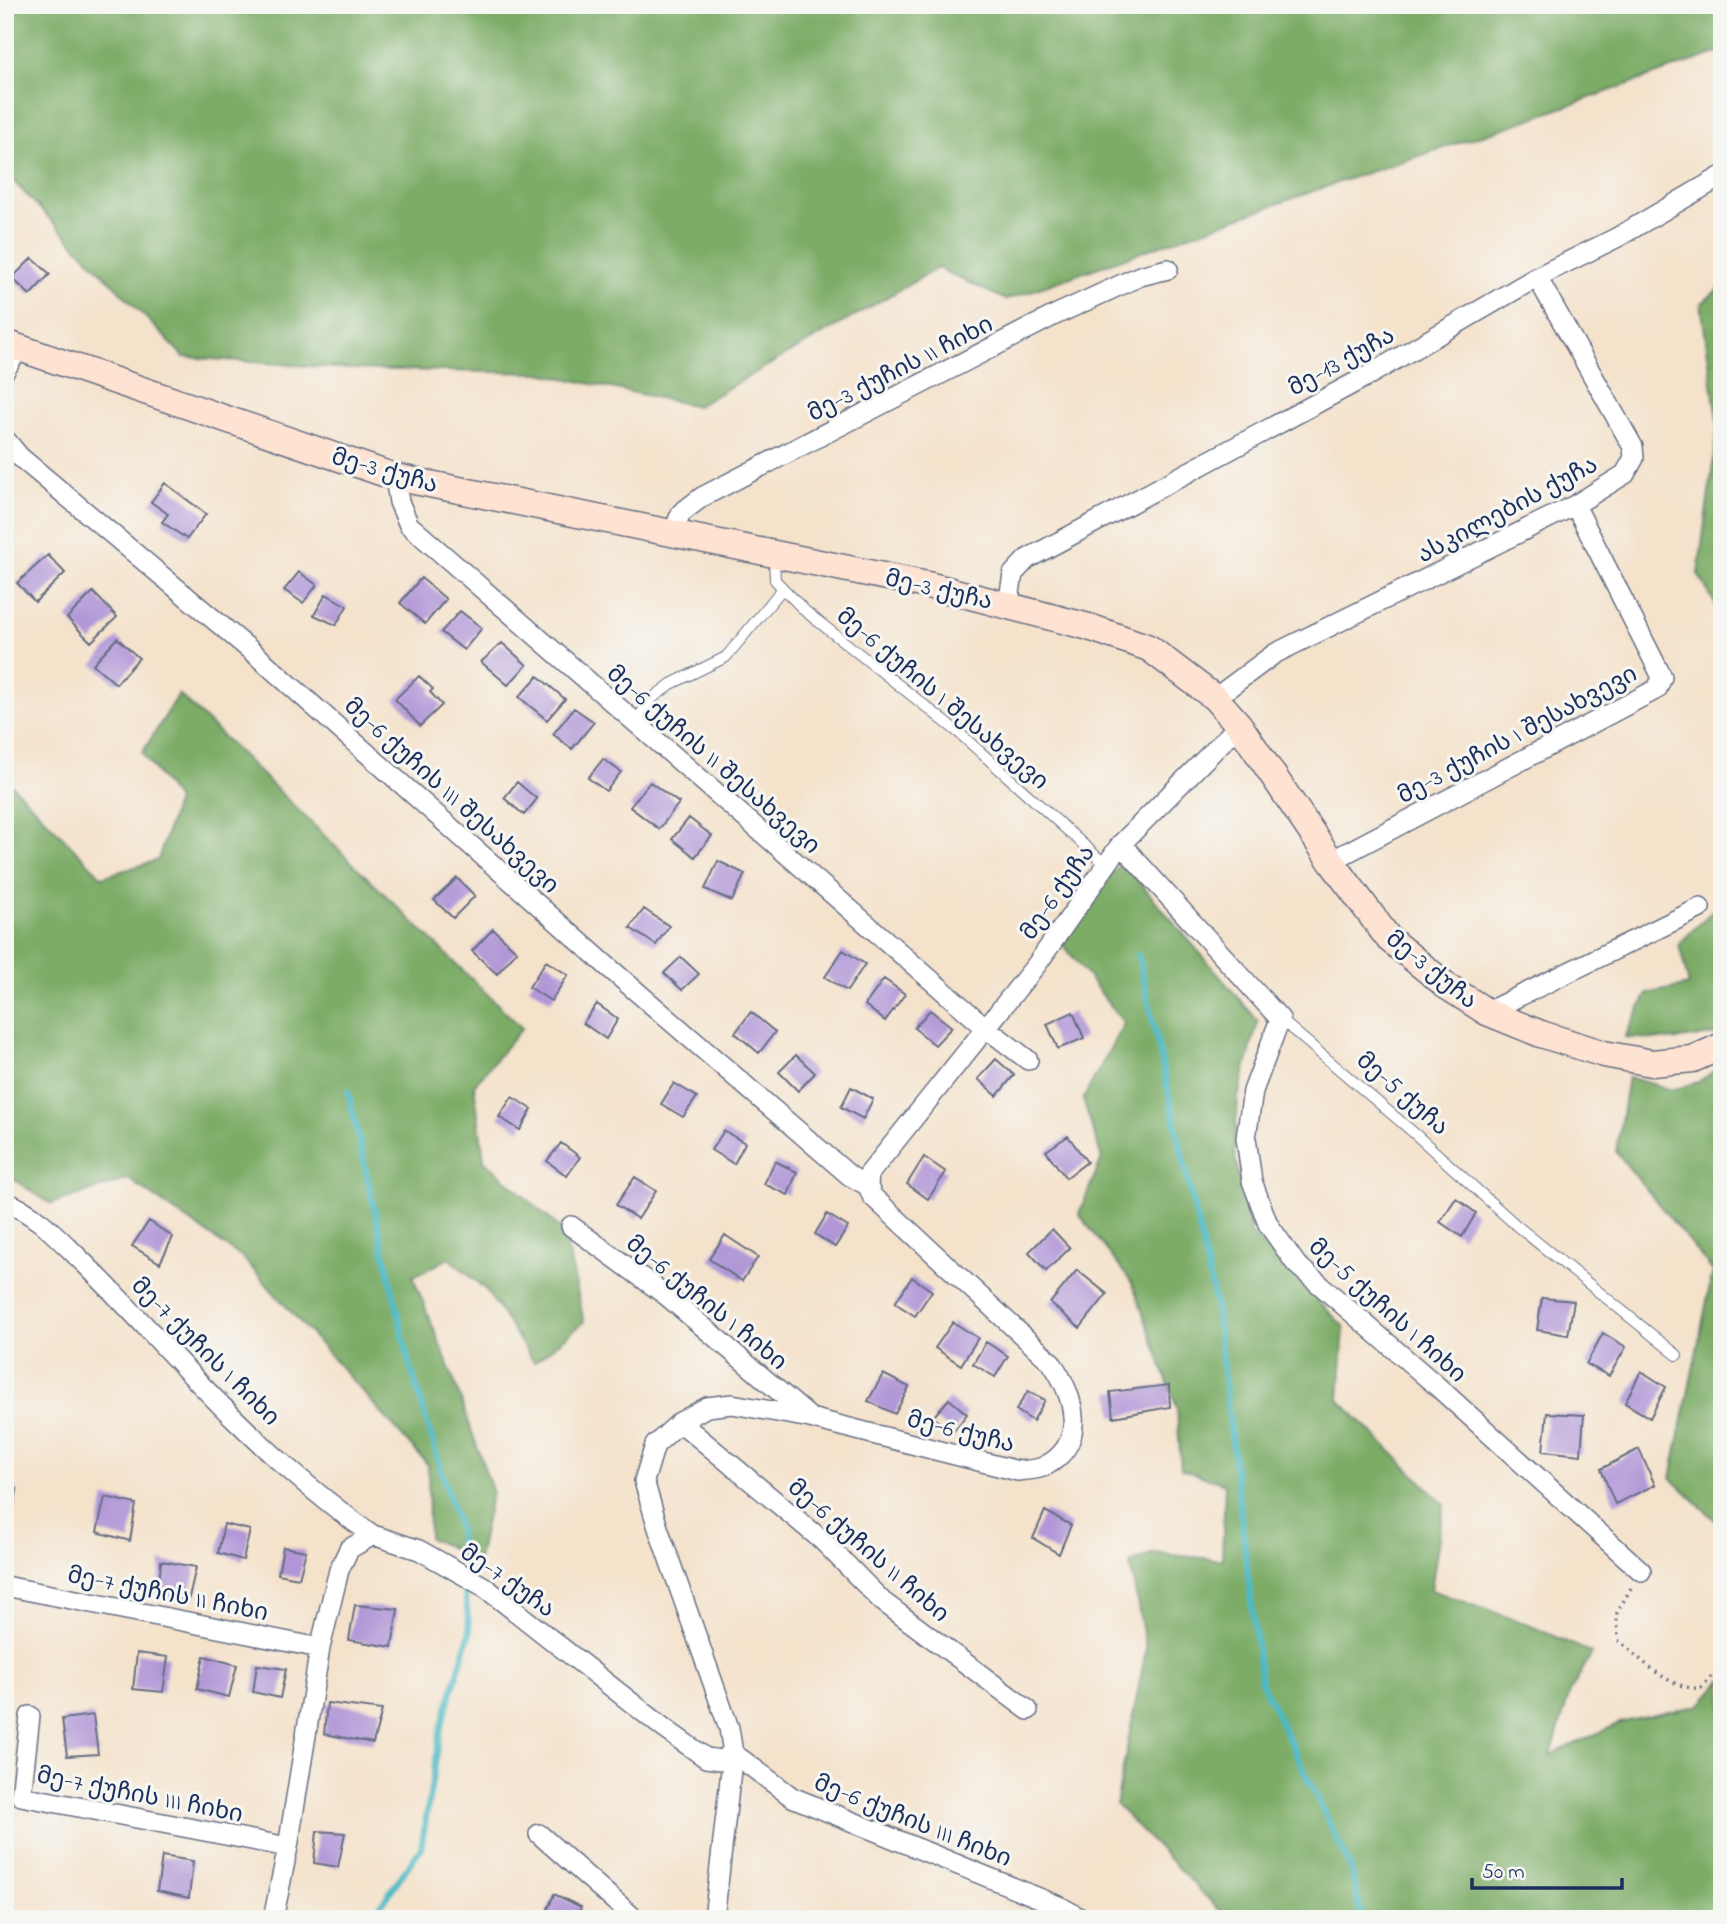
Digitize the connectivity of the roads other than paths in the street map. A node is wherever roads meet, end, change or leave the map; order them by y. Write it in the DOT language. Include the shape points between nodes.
graph roads {
  1 [pos="1722,176"];
  2 [pos="1168,269"];
  3 [pos="1536,277"];
  4 [pos="13,345"];
  5 [pos="5,370"];
  6 [pos="5,439"];
  7 [pos="395,477"];
  8 [pos="1575,505"];
  9 [pos="672,535"];
  10 [pos="774,553"];
  11 [pos="783,588"];
  12 [pos="1008,605"];
  13 [pos="1215,698"];
  14 [pos="635,723"];
  15 [pos="1239,725"];
  16 [pos="1121,844"];
  17 [pos="1331,861"];
  18 [pos="1105,864"];
  19 [pos="1700,908"];
  20 [pos="1487,1012"];
  21 [pos="1279,1019"];
  22 [pos="986,1027"];
  23 [pos="1722,1046"];
  24 [pos="1028,1060"];
  25 [pos="868,1186"];
  26 [pos="5,1202"];
  27 [pos="571,1226"];
  28 [pos="1677,1356"];
  29 [pos="810,1418"];
  30 [pos="680,1422"];
  31 [pos="373,1535"];
  32 [pos="1641,1571"];
  33 [pos="5,1586"];
  34 [pos="320,1648"];
  35 [pos="1028,1710"];
  36 [pos="30,1716"];
  37 [pos="733,1753"];
  38 [pos="539,1834"];
  39 [pos="288,1847"];
  40 [pos="273,1919"];
  41 [pos="635,1919"];
  42 [pos="714,1919"];
  43 [pos="1082,1919"];
  1 -- 3 [label="street, მე-13 ქუჩა" via="1618,237"];
  2 -- 9 [label="street, მე-3 ქუჩის II ჩიხი" via="1140,275 1055,315 702,497 681,513"];
  3 -- 8 [label="street, ასკილების ქუჩა" via="1633,447 1634,458 1625,474"];
  3 -- 12 [label="street, მე-13 ქუჩა" via="1368,375 1027,559 1013,574"];
  4 -- 5 [label="street"];
  4 -- 7 [label="street, მე-3 ქუჩა"];
  6 -- 25 [label="street, მე-6 ქუჩის III შესახვევი" via="19,457 306,699 607,966 840,1167"];
  7 -- 9 [label="street, მე-3 ქუჩა"];
  7 -- 14 [label="street, მე-6 ქუჩის II შესახვევი" via="409,525"];
  8 -- 13 [label="street, ასკილების ქუჩა" via="1274,654"];
  8 -- 17 [label="street, მე-3 ქუჩის I შესახვევი" via="1662,677 1657,689"];
  9 -- 10 [label="street, მე-3 ქუჩა"];
  10 -- 11 [label="lane, მე-6 ქუჩის I შესახვევი" via="775,580"];
  10 -- 12 [label="street, მე-3 ქუჩა"];
  11 -- 14 [label="lane" via="726,657 671,684 650,700"];
  11 -- 18 [label="lane, მე-6 ქუჩის I შესახვევი" via="805,611 958,732"];
  12 -- 13 [label="street, მე-3 ქუჩა" via="1149,648"];
  13 -- 15 [label="street, მე-3 ქუჩა"];
  14 -- 22 [label="street, მე-6 ქუჩის II შესახვევი"];
  15 -- 16 [label="street, მე-6 ქუჩა"];
  15 -- 17 [label="street, მე-3 ქუჩა"];
  16 -- 18 [label="street, მე-6 ქუჩა"];
  16 -- 21 [label="street, მე-5 ქუჩა"];
  17 -- 20 [label="street, მე-3 ქუჩა" via="1389,939"];
  18 -- 22 [label="street, მე-6 ქუჩა" via="1037,964"];
  19 -- 20 [label="street"];
  20 -- 23 [label="street, მე-3 ქუჩა" via="1604,1054 1652,1063 1693,1059"];
  21 -- 28 [label="lane, მე-5 ქუჩა" via="1517,1226"];
  21 -- 32 [label="street, მე-5 ქუჩის I ჩიხი" via="1252,1091 1245,1138 1252,1181 1268,1224 1296,1264"];
  22 -- 24 [label="street, მე-6 ქუჩის II შესახვევი"];
  22 -- 25 [label="street, მე-6 ქუჩა" via="877,1163"];
  25 -- 29 [label="street, მე-6 ქუჩა" via="872,1196 1051,1362 1071,1398 1070,1438 1061,1454 1043,1468 1018,1471"];
  26 -- 31 [label="street, მე-7 ქუჩის I ჩიხი" via="20,1207 47,1228 238,1422 333,1507"];
  27 -- 29 [label="street, მე-6 ქუჩის I ჩიხი" via="667,1296"];
  29 -- 30 [label="street, მე-6 ქუჩა" via="732,1404 708,1407"];
  30 -- 35 [label="street, მე-6 ქუჩის II ჩიხი" via="823,1541 882,1601"];
  30 -- 37 [label="street, მე-6 ქუჩა" via="655,1445 644,1481 729,1728"];
  31 -- 34 [label="street" via="349,1549 339,1570"];
  31 -- 37 [label="street, მე-7 ქუჩა" via="419,1550 483,1586 706,1758 721,1760"];
  33 -- 34 [label="street, მე-7 ქუჩის II ჩიხი"];
  34 -- 39 [label="street"];
  36 -- 39 [label="street, მე-7 ქუჩის III ჩიხი" via="21,1796"];
  37 -- 42 [label="street, მე-6 ქუჩა"];
  37 -- 43 [label="street, მე-6 ქუჩის III ჩიხი" via="792,1797"];
  38 -- 41 [label="street"];
  39 -- 40 [label="street"];
}
